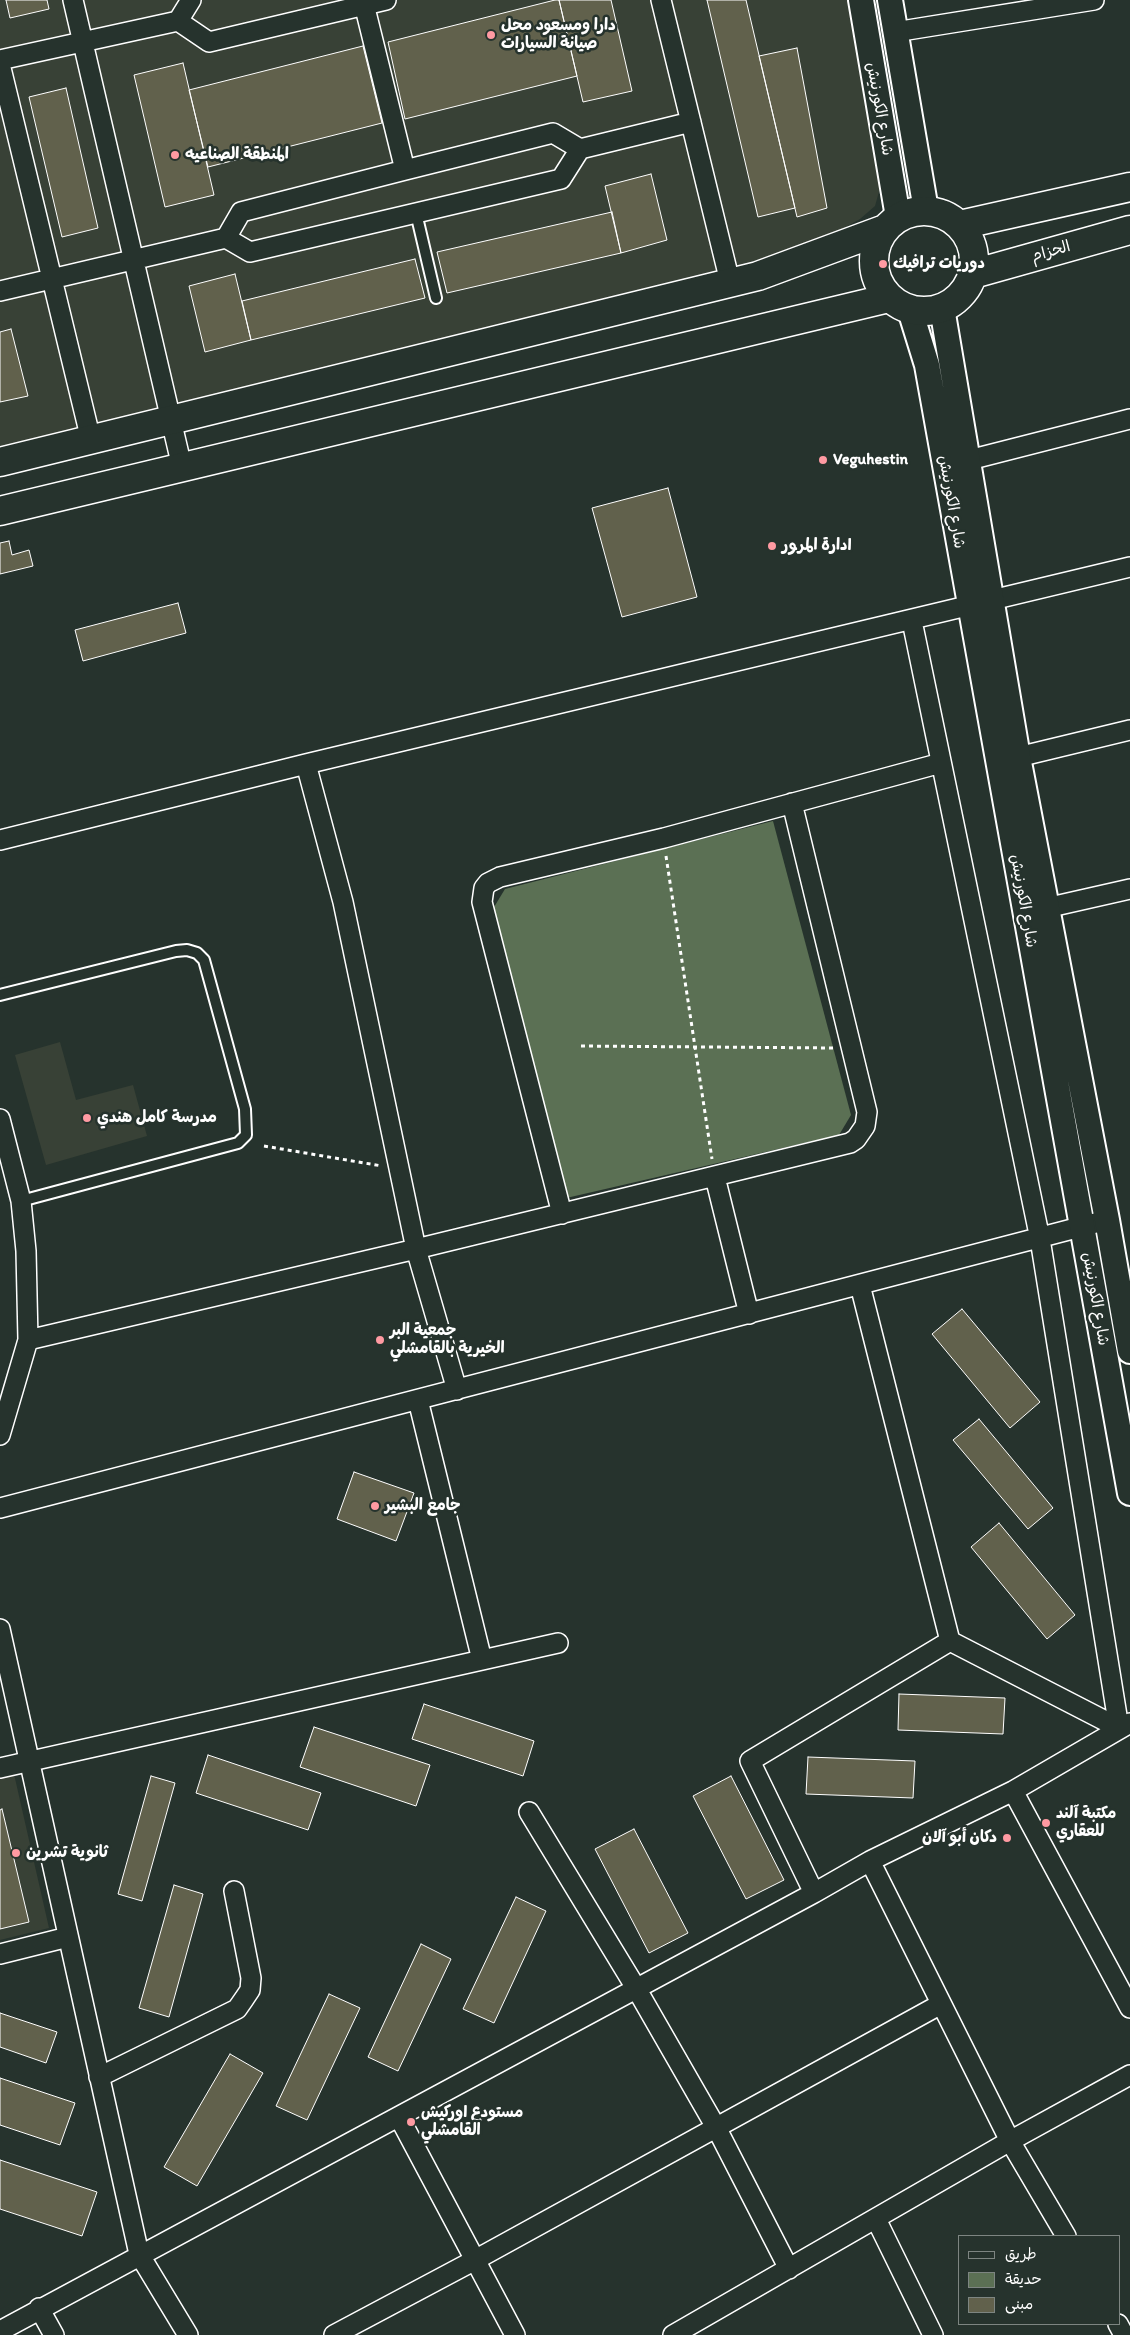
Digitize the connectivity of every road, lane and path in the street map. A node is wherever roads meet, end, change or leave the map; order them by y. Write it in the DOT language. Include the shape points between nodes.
graph roads {
  1 [pos="73,0"];
  2 [pos="191,0"];
  3 [pos="386,0"];
  4 [pos="661,0"];
  5 [pos="861,0"];
  6 [pos="890,0"];
  7 [pos="1094,0"];
  8 [pos="363,3"];
  9 [pos="1028,5"];
  10 [pos="178,21"];
  11 [pos="895,32"];
  12 [pos="83,42"];
  13 [pos="0,62"];
  14 [pos="691,122"];
  15 [pos="580,149"];
  16 [pos="405,170"];
  17 [pos="1130,188"];
  18 [pos="926,210"];
  19 [pos="416,213"];
  20 [pos="891,223"];
  21 [pos="960,225"];
  22 [pos="1130,230"];
  23 [pos="226,238"];
  24 [pos="134,260"];
  25 [pos="973,274"];
  26 [pos="52,279"];
  27 [pos="730,282"];
  28 [pos="0,291"];
  29 [pos="436,298"];
  30 [pos="900,304"];
  31 [pos="942,308"];
  32 [pos="1130,419"];
  33 [pos="171,421"];
  34 [pos="91,440"];
  35 [pos="969,460"];
  36 [pos="0,462"];
  37 [pos="182,467"];
  38 [pos="0,511"];
  39 [pos="1130,567"];
  40 [pos="981,604"];
  41 [pos="912,621"];
  42 [pos="1130,730"];
  43 [pos="1018,756"];
  44 [pos="942,763"];
  45 [pos="306,764"];
  46 [pos="792,803"];
  47 [pos="664,838"];
  48 [pos="0,840"];
  49 [pos="1130,888"];
  50 [pos="1046,908"];
  51 [pos="0,995"];
  52 [pos="581,1046"];
  53 [pos="694,1046"];
  54 [pos="851,1048"];
  55 [pos="0,1120"];
  56 [pos="264,1146"];
  57 [pos="399,1169"];
  58 [pos="715,1177"];
  59 [pos="21,1202"];
  60 [pos="562,1214"];
  61 [pos="1107,1220"];
  62 [pos="1082,1228"];
  63 [pos="1040,1239"];
  64 [pos="416,1250"];
  65 [pos="860,1285"];
  66 [pos="749,1314"];
  67 [pos="28,1340"];
  68 [pos="1130,1351"];
  69 [pos="456,1390"];
  70 [pos="418,1400"];
  71 [pos="0,1435"];
  72 [pos="1130,1493"];
  73 [pos="0,1502"];
  74 [pos="0,1508"];
  75 [pos="0,1629"];
  76 [pos="950,1640"];
  77 [pos="558,1642"];
  78 [pos="482,1660"];
  79 [pos="1125,1725"];
  80 [pos="30,1761"];
  81 [pos="0,1768"];
  82 [pos="1013,1791"];
  83 [pos="529,1812"];
  84 [pos="870,1861"];
  85 [pos="234,1891"];
  86 [pos="814,1893"];
  87 [pos="68,1937"];
  88 [pos="0,1954"];
  89 [pos="636,1988"];
  90 [pos="942,2004"];
  91 [pos="1130,2008"];
  92 [pos="1130,2075"];
  93 [pos="99,2076"];
  94 [pos="399,2117"];
  95 [pos="716,2129"];
  96 [pos="1010,2141"];
  97 [pos="876,2219"];
  98 [pos="1065,2235"];
  99 [pos="139,2254"];
  100 [pos="475,2260"];
  101 [pos="788,2269"];
  102 [pos="39,2308"];
  103 [pos="0,2331"];
  104 [pos="54,2335"];
  105 [pos="188,2335"];
  106 [pos="334,2335"];
  107 [pos="515,2335"];
  108 [pos="673,2335"];
  109 [pos="933,2335"];
  1 -- 12 [label="street"];
  2 -- 10 [label="street"];
  3 -- 8 [label="street"];
  4 -- 14 [label="street"];
  5 -- 20 [label="street, شارع الكورنيش"];
  6 -- 11 [label="street, شارع الكورنيش"];
  7 -- 9 [label="street"];
  8 -- 10 [label="street" via="209,42"];
  8 -- 16 [label="street"];
  9 -- 11 [label="street"];
  10 -- 12 [label="street"];
  11 -- 18 [label="street, شارع الكورنيش"];
  12 -- 13 [label="street"];
  12 -- 24 [label="street"];
  13 -- 26 [label="street"];
  14 -- 15 [label="street"];
  14 -- 27 [label="street"];
  15 -- 16 [label="street" via="553,133"];
  15 -- 19 [label="street" via="561,179"];
  16 -- 23 [label="street" via="241,212"];
  17 -- 21 [label="main road"];
  18 -- 20 [label="main road" via="912,212"];
  18 -- 21 [label="main road" via="945,214"];
  19 -- 23 [label="street" via="250,252"];
  19 -- 29 [label="lane"];
  20 -- 27 [label="main road" via="758,276"];
  20 -- 30 [label="main road" via="874,252 873,264 876,276"];
  21 -- 25 [label="main road" via="973,248"];
  22 -- 25 [label="main road, الحزام"];
  23 -- 24 [label="street"];
  24 -- 26 [label="street"];
  24 -- 33 [label="street"];
  25 -- 31 [label="main road" via="956,300"];
  26 -- 28 [label="street"];
  26 -- 34 [label="street"];
  27 -- 33 [label="main road"];
  30 -- 31 [label="main road" via="921,312"];
  30 -- 37 [label="main road"];
  30 -- 40 [label="street, شارع الكورنيش" via="926,365"];
  31 -- 35 [label="street, شارع الكورنيش"];
  32 -- 35 [label="street"];
  33 -- 34 [label="main road"];
  33 -- 37 [label="street"];
  34 -- 36 [label="main road"];
  35 -- 40 [label="street, شارع الكورنيش"];
  37 -- 38 [label="main road"];
  39 -- 40 [label="street"];
  40 -- 41 [label="street"];
  40 -- 43 [label="street, شارع الكورنيش"];
  40 -- 62 [label="street, شارع الكورنيش"];
  41 -- 44 [label="street"];
  41 -- 45 [label="street"];
  42 -- 43 [label="street"];
  43 -- 50 [label="street, شارع الكورنيش"];
  44 -- 46 [label="street"];
  44 -- 63 [label="street"];
  45 -- 48 [label="street"];
  45 -- 57 [label="street" via="343,902"];
  46 -- 47 [label="street"];
  46 -- 54 [label="street"];
  47 -- 53 [label="path"];
  47 -- 60 [label="street" via="500,877 488,883 482,895"];
  49 -- 50 [label="street"];
  50 -- 61 [label="street, شارع الكورنيش"];
  51 -- 59 [label="lane" via="176,952 187,950 197,953 204,960 246,1110 246,1135 238,1143"];
  52 -- 53 [label="path"];
  53 -- 54 [label="path"];
  53 -- 58 [label="path"];
  54 -- 58 [label="street" via="867,1112 865,1126 856,1138 850,1143"];
  55 -- 59 [label="street"];
  56 -- 57 [label="path"];
  57 -- 64 [label="street"];
  58 -- 60 [label="street"];
  58 -- 66 [label="street"];
  59 -- 67 [label="street" via="26,1251"];
  60 -- 64 [label="street"];
  61 -- 62 [label="street"];
  61 -- 68 [label="street, شارع الكورنيش"];
  62 -- 63 [label="street"];
  62 -- 72 [label="street, شارع الكورنيش"];
  63 -- 65 [label="street"];
  63 -- 79 [label="street"];
  64 -- 67 [label="street"];
  64 -- 69 [label="street"];
  65 -- 66 [label="street"];
  65 -- 76 [label="street"];
  66 -- 69 [label="street"];
  67 -- 71 [label="street"];
  69 -- 70 [label="street"];
  70 -- 74 [label="street"];
  70 -- 78 [label="street"];
  73 -- 74 [label="street"];
  75 -- 80 [label="street"];
  76 -- 79 [label="street"];
  76 -- 86 [label="street" via="750,1761"];
  77 -- 78 [label="street"];
  78 -- 80 [label="street"];
  79 -- 82 [label="street"];
  80 -- 81 [label="street"];
  80 -- 87 [label="street"];
  82 -- 84 [label="street"];
  82 -- 91 [label="street"];
  83 -- 89 [label="street"];
  84 -- 86 [label="street"];
  84 -- 90 [label="street"];
  85 -- 93 [label="street" via="251,1978 250,1990 244,1999 237,2008"];
  86 -- 89 [label="street"];
  87 -- 88 [label="street"];
  87 -- 93 [label="street"];
  89 -- 94 [label="street"];
  89 -- 95 [label="street"];
  90 -- 95 [label="street"];
  90 -- 96 [label="street"];
  92 -- 96 [label="street"];
  93 -- 99 [label="street"];
  94 -- 99 [label="street"];
  94 -- 100 [label="street"];
  95 -- 100 [label="street"];
  95 -- 101 [label="street"];
  96 -- 97 [label="street"];
  96 -- 98 [label="street"];
  97 -- 101 [label="street"];
  97 -- 109 [label="street"];
  99 -- 102 [label="street"];
  99 -- 105 [label="street"];
  100 -- 106 [label="street"];
  100 -- 107 [label="street"];
  101 -- 108 [label="street"];
  102 -- 103 [label="street"];
  102 -- 104 [label="street"];
}
